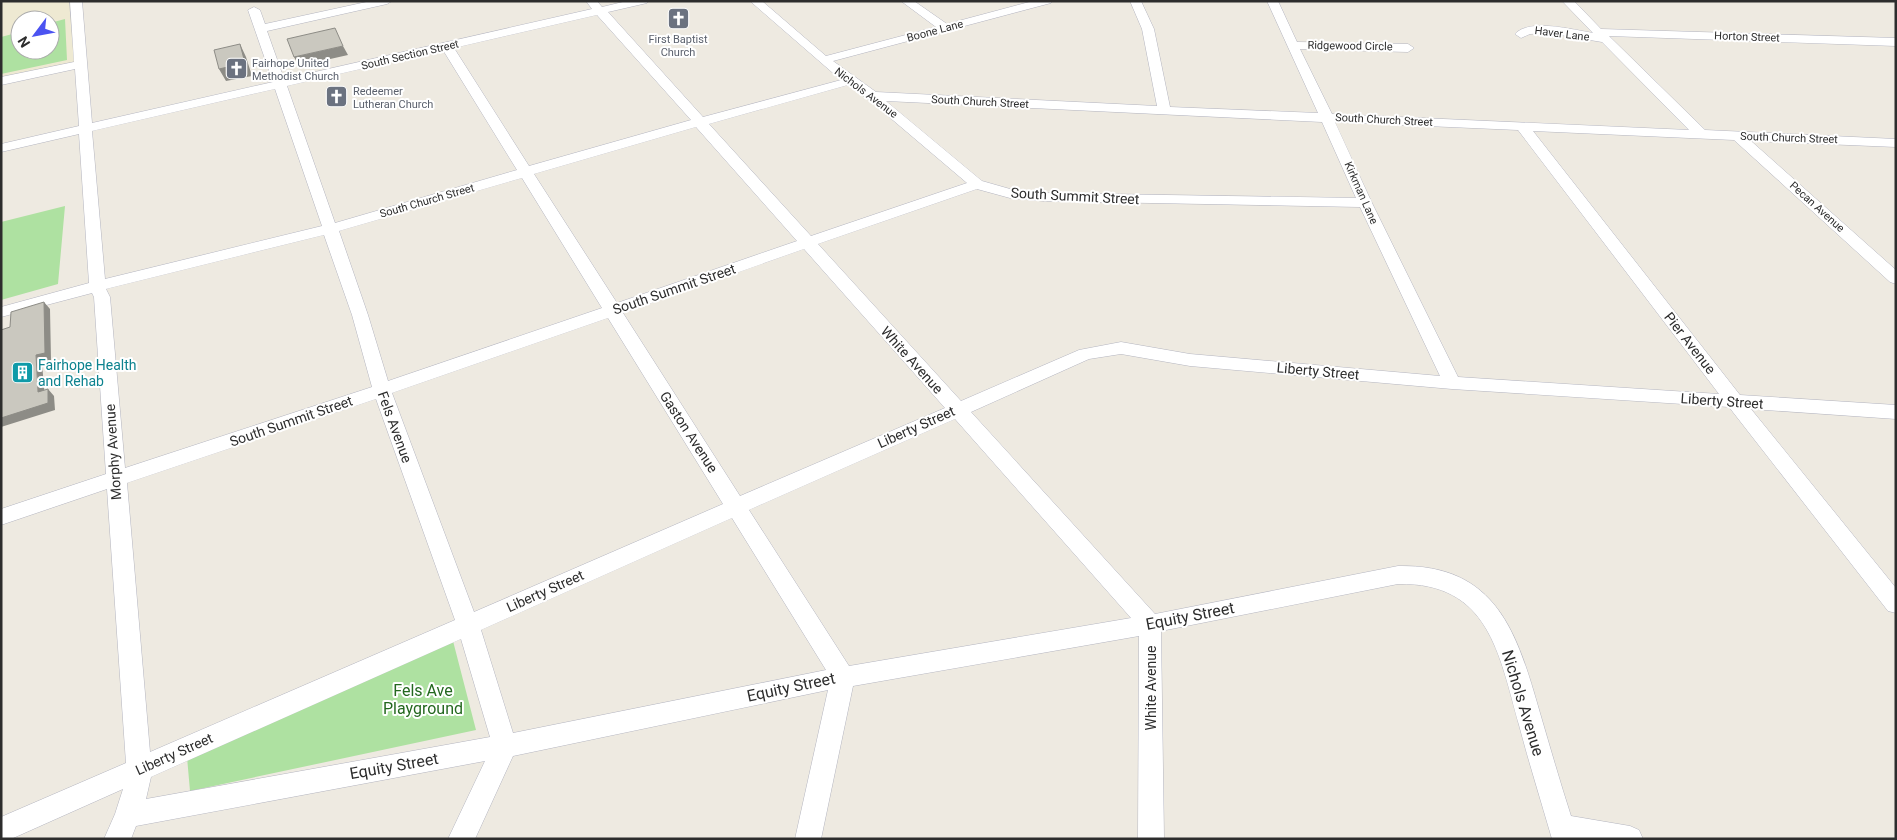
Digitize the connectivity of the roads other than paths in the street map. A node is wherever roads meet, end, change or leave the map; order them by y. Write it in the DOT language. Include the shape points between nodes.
graph roads {
  1 [pos="76,1"];
  2 [pos="387,1"];
  3 [pos="643,1"];
  4 [pos="755,1"];
  5 [pos="906,1"];
  6 [pos="1047,1"];
  7 [pos="1135,1"];
  8 [pos="1272,1"];
  9 [pos="1567,1"];
  10 [pos="596,6"];
  11 [pos="254,10"];
  12 [pos="946,28"];
  13 [pos="260,29"];
  14 [pos="1522,34"];
  15 [pos="1601,35"];
  16 [pos="1896,42"];
  17 [pos="1292,45"];
  18 [pos="447,47"];
  19 [pos="1408,48"];
  20 [pos="824,60"];
  21 [pos="80,64"];
  22 [pos="1,80"];
  23 [pos="850,81"];
  24 [pos="279,85"];
  25 [pos="873,96"];
  26 [pos="1164,109"];
  27 [pos="1326,117"];
  28 [pos="700,122"];
  29 [pos="1522,126"];
  30 [pos="85,129"];
  31 [pos="1700,133"];
  32 [pos="1738,136"];
  33 [pos="1896,143"];
  34 [pos="1,148"];
  35 [pos="526,172"];
  36 [pos="977,184"];
  37 [pos="1365,203"];
  38 [pos="330,229"];
  39 [pos="806,242"];
  40 [pos="1896,279"];
  41 [pos="97,286"];
  42 [pos="612,311"];
  43 [pos="1,312"];
  44 [pos="1452,383"];
  45 [pos="382,390"];
  46 [pos="1735,402"];
  47 [pos="956,409"];
  48 [pos="1896,412"];
  49 [pos="114,480"];
  50 [pos="736,506"];
  51 [pos="1,517"];
  52 [pos="1454,584"];
  53 [pos="1896,604"];
  54 [pos="1150,624"];
  55 [pos="468,625"];
  56 [pos="843,677"];
  57 [pos="505,746"];
  58 [pos="138,769"];
  59 [pos="129,815"];
  60 [pos="1,830"];
  61 [pos="1563,833"];
  62 [pos="117,839"];
  63 [pos="461,839"];
  64 [pos="808,839"];
  65 [pos="1151,839"];
  66 [pos="1630,839"];
  1 -- 21 [label="street, Morphy Avenue"];
  2 -- 13 [label="street"];
  3 -- 10 [label="street, South Section Street"];
  4 -- 20 [label="street, Nichols Avenue"];
  5 -- 12 [label="street"];
  6 -- 12 [label="street, Boone Lane"];
  7 -- 26 [label="street" via="1148,29"];
  8 -- 17 [label="street, Kirkman Lane"];
  9 -- 15 [label="street"];
  10 -- 18 [label="street, South Section Street"];
  10 -- 28 [label="street, White Avenue"];
  11 -- 13 [label="street, Fels Avenue"];
  12 -- 20 [label="street, Boone Lane"];
  13 -- 24 [label="street, Fels Avenue"];
  14 -- 15 [label="street, Haver Lane" via="1529,30 1549,30"];
  15 -- 16 [label="street, Horton Street"];
  15 -- 31 [label="street"];
  17 -- 19 [label="street, Ridgewood Circle"];
  17 -- 27 [label="street, Kirkman Lane"];
  18 -- 24 [label="street, South Section Street"];
  18 -- 35 [label="street, Gaston Avenue"];
  20 -- 23 [label="street, Nichols Avenue"];
  21 -- 22 [label="street"];
  21 -- 30 [label="street, Morphy Avenue"];
  23 -- 25 [label="street, Nichols Avenue"];
  23 -- 28 [label="street, South Church Street"];
  24 -- 30 [label="street, South Section Street"];
  24 -- 38 [label="street, Fels Avenue"];
  25 -- 26 [label="street, South Church Street"];
  25 -- 36 [label="street, Nichols Avenue"];
  26 -- 27 [label="street, South Church Street"];
  27 -- 29 [label="street, South Church Street"];
  27 -- 37 [label="street, Kirkman Lane"];
  28 -- 35 [label="street, South Church Street"];
  28 -- 39 [label="street, White Avenue"];
  29 -- 31 [label="street, South Church Street"];
  29 -- 46 [label="street, Pier Avenue"];
  30 -- 34 [label="street, South Section Street"];
  30 -- 41 [label="street, Morphy Avenue"];
  31 -- 32 [label="street, South Church Street"];
  32 -- 33 [label="street, South Church Street"];
  32 -- 40 [label="street, Pecan Avenue"];
  35 -- 38 [label="street, South Church Street"];
  35 -- 42 [label="street, Gaston Avenue"];
  36 -- 37 [label="street, South Summit Street" via="1016,195 1044,197"];
  36 -- 39 [label="street, South Summit Street"];
  37 -- 44 [label="street, Kirkman Lane"];
  38 -- 41 [label="street, South Church Street"];
  38 -- 45 [label="street, Fels Avenue"];
  39 -- 42 [label="street, South Summit Street"];
  39 -- 47 [label="street, White Avenue"];
  41 -- 43 [label="street, South Church Street"];
  41 -- 49 [label="street, Morphy Avenue" via="102,297"];
  42 -- 45 [label="street, South Summit Street"];
  42 -- 50 [label="street, Gaston Avenue"];
  44 -- 46 [label="street, Liberty Street"];
  44 -- 47 [label="street, Liberty Street" via="1190,360 1121,348 1072,358"];
  45 -- 49 [label="street, South Summit Street"];
  45 -- 55 [label="street, Fels Avenue"];
  46 -- 48 [label="street, Liberty Street"];
  46 -- 53 [label="street, Pier Avenue"];
  47 -- 50 [label="street, Liberty Street"];
  47 -- 54 [label="street, White Avenue"];
  49 -- 51 [label="street, South Summit Street"];
  49 -- 58 [label="street, Morphy Avenue"];
  50 -- 55 [label="street, Liberty Street"];
  50 -- 56 [label="street, Gaston Avenue"];
  52 -- 54 [label="street, Equity Street" via="1419,574 1398,575"];
  52 -- 61 [label="street, Nichols Avenue" via="1479,603 1494,620 1511,656"];
  54 -- 56 [label="street, Equity Street"];
  54 -- 65 [label="street, White Avenue"];
  55 -- 57 [label="street, Fels Avenue"];
  55 -- 58 [label="street, Liberty Street"];
  56 -- 57 [label="street, Equity Street"];
  56 -- 64 [label="street"];
  57 -- 59 [label="street, Equity Street"];
  57 -- 63 [label="street"];
  58 -- 59 [label="street, Morphy Avenue"];
  58 -- 60 [label="street, Liberty Street"];
  59 -- 62 [label="street, Morphy Avenue"];
  61 -- 66 [label="street"];
}
